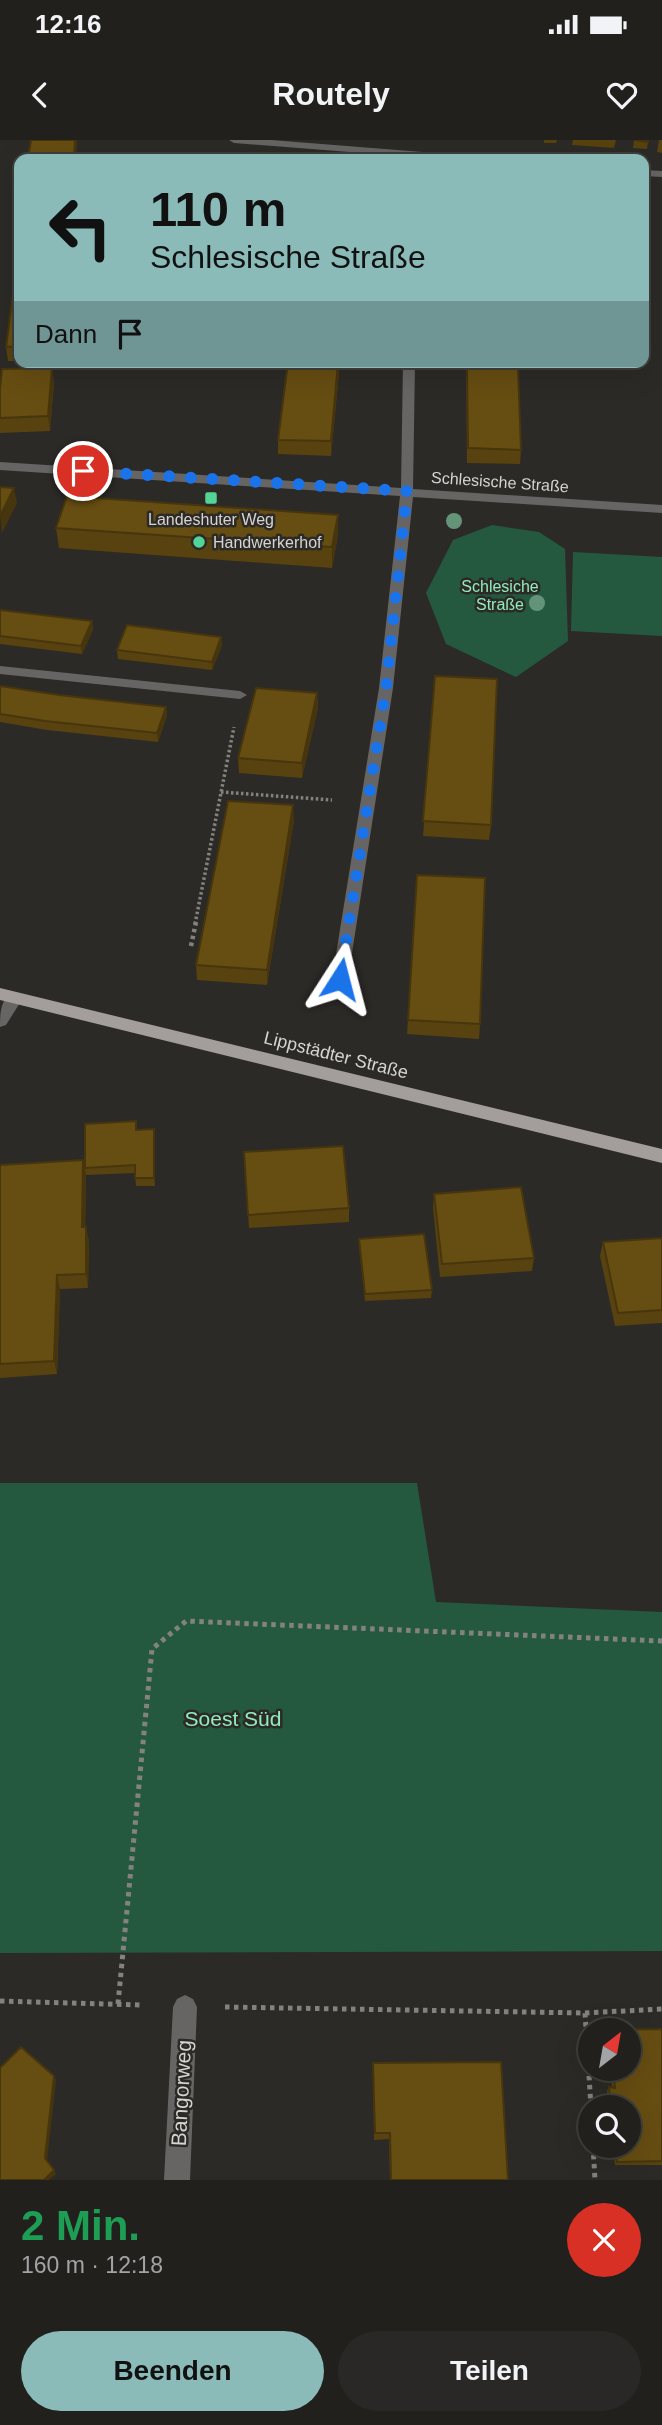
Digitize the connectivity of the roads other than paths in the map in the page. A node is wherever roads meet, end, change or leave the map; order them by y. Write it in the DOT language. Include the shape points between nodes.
graph roads {
  1 [pos="234,140"];
  2 [pos="360,145"];
  3 [pos="410,154"];
  4 [pos="409,368"];
  5 [pos="0,466"];
  6 [pos="407,491"];
  7 [pos="662,509"];
  8 [pos="0,670"];
  9 [pos="240,695"];
  10 [pos="340,979"];
  11 [pos="7,996"];
  12 [pos="0,1021"];
  13 [pos="662,1156"];
  14 [pos="185,2007"];
  15 [pos="177,2180"];
  1 -- 2 [label="street"];
  2 -- 3 [label="street"];
  4 -- 6 [label="street"];
  5 -- 6 [label="street, Schlesische Straße"];
  6 -- 7 [label="street, Schlesische Straße"];
  6 -- 10 [label="street" via="386,688"];
  8 -- 9 [label="street"];
  11 -- 12 [label="street"];
  11 -- 13 [label="main road, Lippstädter Straße"];
  14 -- 15 [label="street, Bangorweg"];
}
